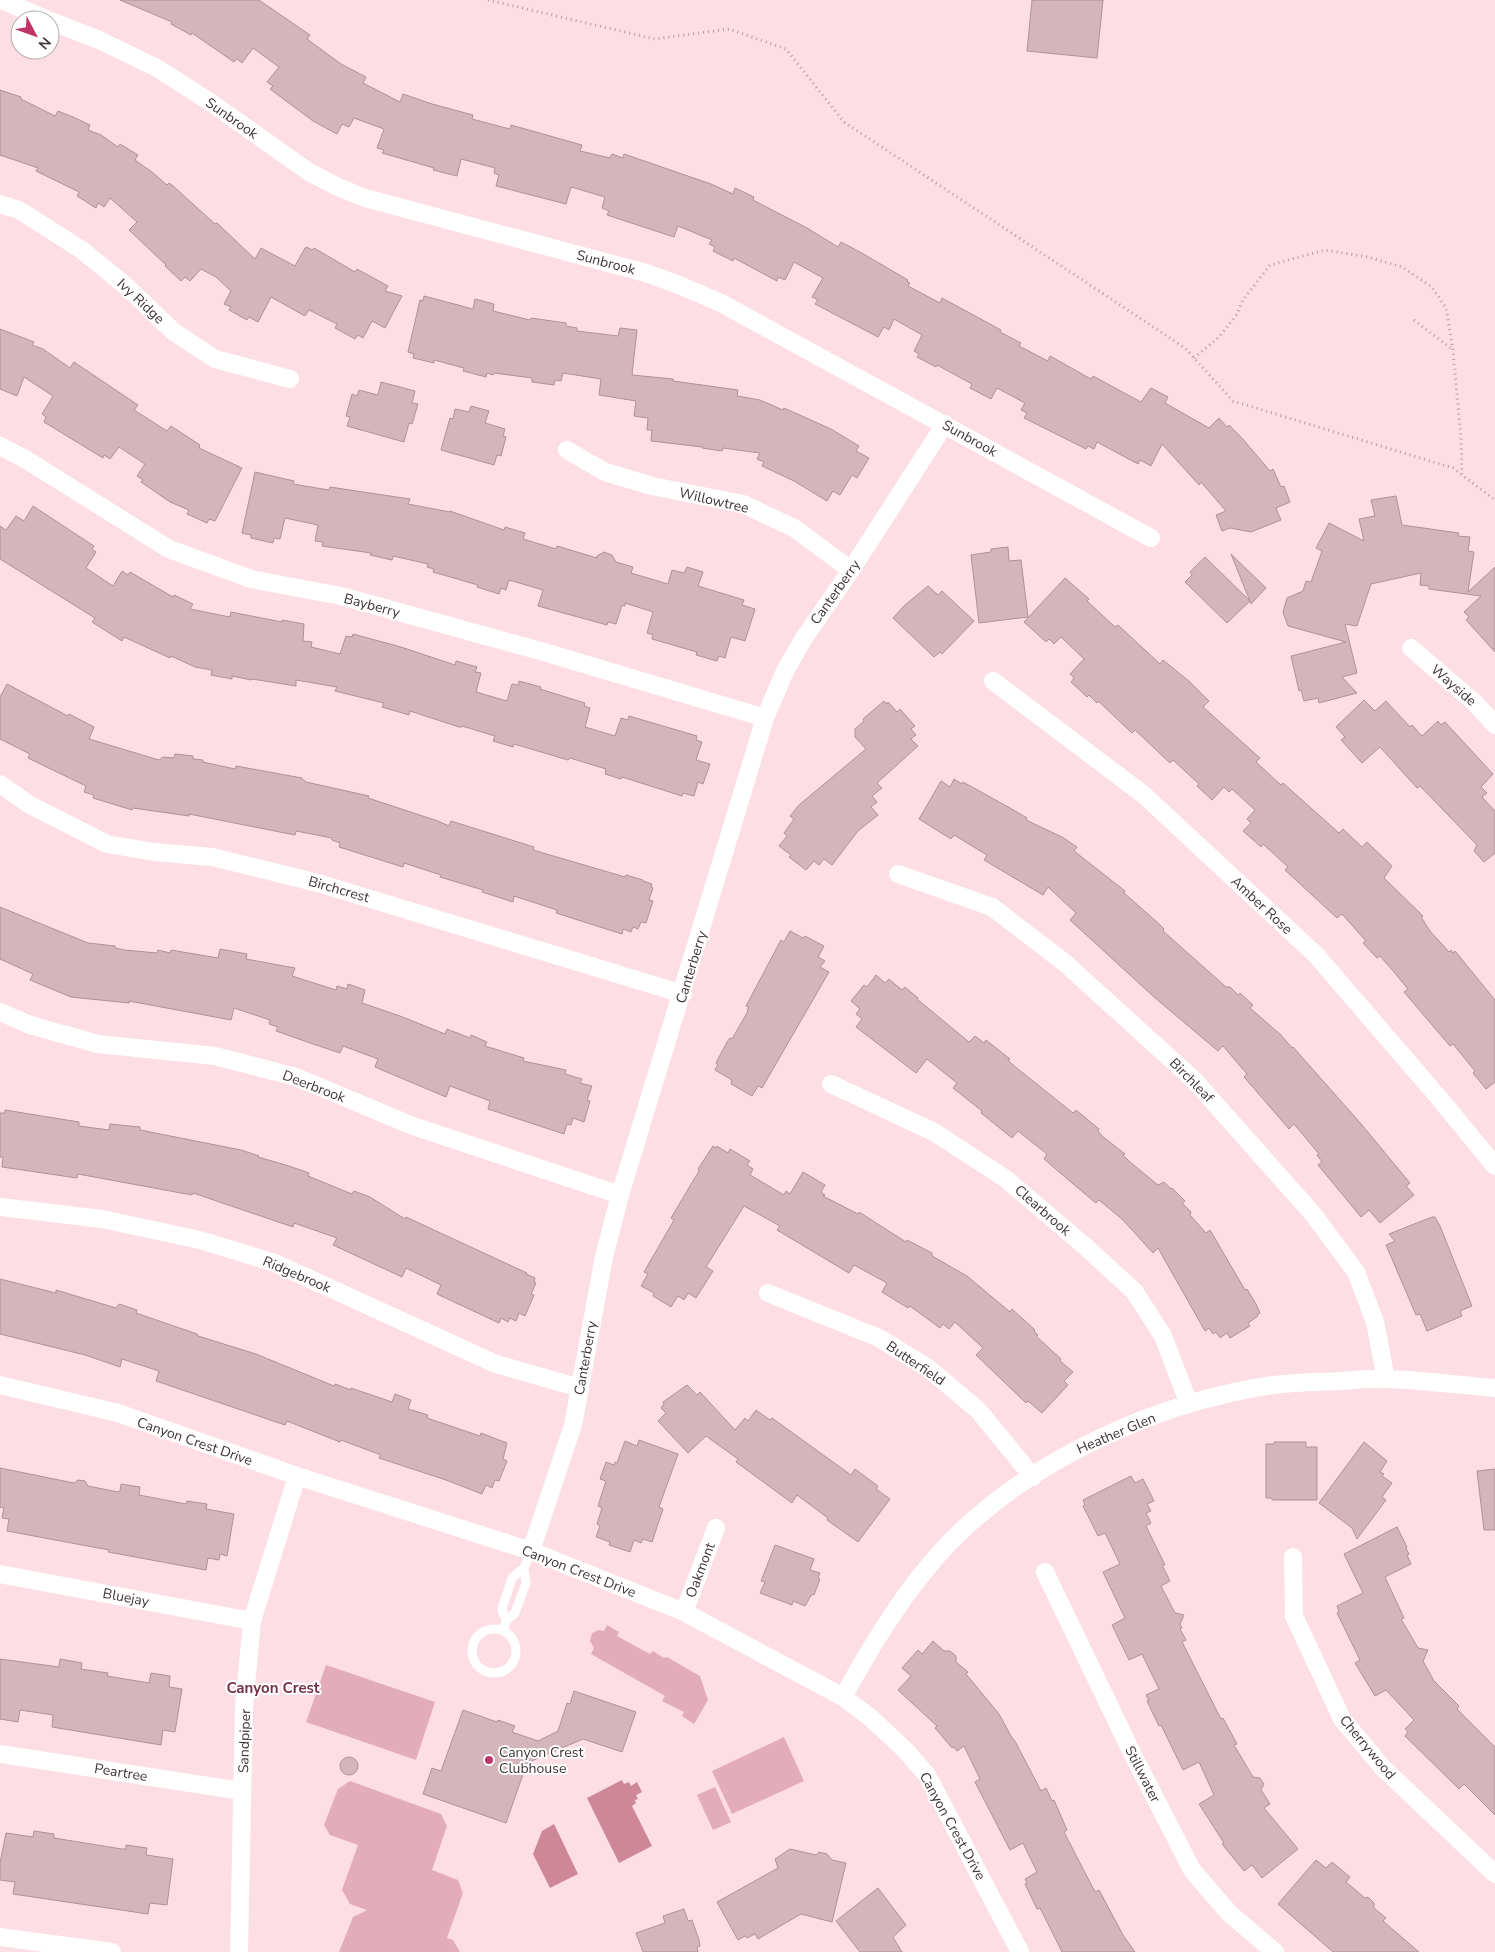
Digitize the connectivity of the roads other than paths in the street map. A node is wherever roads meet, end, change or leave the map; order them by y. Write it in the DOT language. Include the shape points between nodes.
graph roads {
  1 [pos="2,0"];
  2 [pos="26,10"];
  3 [pos="60,24"];
  4 [pos="0,204"];
  5 [pos="290,379"];
  6 [pos="945,424"];
  7 [pos="0,446"];
  8 [pos="568,450"];
  9 [pos="1151,538"];
  10 [pos="851,570"];
  11 [pos="1411,648"];
  12 [pos="993,681"];
  13 [pos="765,718"];
  14 [pos="1495,725"];
  15 [pos="0,784"];
  16 [pos="898,874"];
  17 [pos="683,994"];
  18 [pos="0,1012"];
  19 [pos="830,1084"];
  20 [pos="1495,1166"];
  21 [pos="620,1195"];
  22 [pos="0,1206"];
  23 [pos="768,1293"];
  24 [pos="1386,1379"];
  25 [pos="0,1385"];
  26 [pos="580,1388"];
  27 [pos="1495,1388"];
  28 [pos="1189,1404"];
  29 [pos="297,1476"];
  30 [pos="1033,1477"];
  31 [pos="716,1528"];
  32 [pos="530,1551"];
  33 [pos="1294,1557"];
  34 [pos="524,1568"];
  35 [pos="1045,1572"];
  36 [pos="0,1574"];
  37 [pos="684,1612"];
  38 [pos="252,1621"];
  39 [pos="504,1625"];
  40 [pos="843,1697"];
  41 [pos="0,1754"];
  42 [pos="242,1791"];
  43 [pos="1495,1874"];
  44 [pos="0,1937"];
  45 [pos="112,1952"];
  46 [pos="239,1952"];
  47 [pos="1020,1952"];
  48 [pos="1275,1952"];
  1 -- 2 [label="street, Sunbrook"];
  3 -- 6 [label="street, Sunbrook" via="157,68 309,172 338,187 365,198 646,273 679,285 721,303"];
  4 -- 5 [label="street, Ivy Ridge" via="19,210 82,250 174,332 215,359"];
  6 -- 9 [label="street, Sunbrook"];
  6 -- 10 [label="street, Canterberry"];
  7 -- 13 [label="street, Bayberry" via="169,549 242,576 350,598"];
  8 -- 10 [label="street, Willowtree" via="604,472 652,486 743,504 794,528"];
  10 -- 13 [label="street, Canterberry" via="804,638 785,671"];
  11 -- 14 [label="street, Wayside" via="1476,703"];
  12 -- 20 [label="street, Amber Rose" via="1144,795 1316,955"];
  13 -- 17 [label="street, Canterberry"];
  15 -- 17 [label="street, Birchcrest" via="30,805 107,844 212,857 318,883"];
  16 -- 24 [label="street, Birchleaf" via="992,907 1065,963 1194,1080 1313,1214 1356,1272 1376,1322"];
  17 -- 21 [label="street, Canterberry"];
  18 -- 21 [label="street, Deerbrook" via="30,1025 98,1044 215,1056 296,1077 413,1126"];
  19 -- 28 [label="street, Clearbrook" via="934,1132 1006,1179 1094,1254 1134,1291 1158,1328"];
  21 -- 26 [label="street, Canterberry" via="604,1257"];
  22 -- 26 [label="street, Ridgebrook" via="102,1219 200,1240 275,1263 496,1364"];
  23 -- 30 [label="street, Butterfield" via="879,1338 928,1368 978,1410"];
  24 -- 27 [label="street, Heather Glen"];
  24 -- 28 [label="street, Heather Glen" via="1275,1384"];
  25 -- 29 [label="street, Canyon Crest Drive" via="118,1414"];
  26 -- 32 [label="street, Canterberry" via="573,1426"];
  28 -- 30 [label="street, Heather Glen" via="1077,1449"];
  29 -- 32 [label="street, Canyon Crest Drive"];
  29 -- 38 [label="street, Sandpiper"];
  30 -- 40 [label="street, Heather Glen" via="984,1510 949,1544 916,1583 873,1644"];
  31 -- 37 [label="street, Oakmont"];
  32 -- 34 [label="lane"];
  32 -- 37 [label="street, Canyon Crest Drive"];
  33 -- 43 [label="street, Cherrywood" via="1294,1616 1342,1718 1382,1767"];
  34 -- 39 [label="lane" via="526,1583 515,1613"];
  34 -- 39 [label="lane" via="512,1578 502,1609"];
  35 -- 48 [label="street, Stillwater" via="1126,1742 1192,1870 1230,1914"];
  36 -- 38 [label="street, Bluejay"];
  37 -- 40 [label="street, Canyon Crest Drive"];
  38 -- 42 [label="street, Sandpiper" via="244,1706"];
  39 -- 39 [label="lane" via="516,1647 513,1662 502,1672 486,1672 474,1663 473,1642 482,1631"];
  40 -- 47 [label="street, Canyon Crest Drive" via="871,1718 927,1775"];
  41 -- 42 [label="street, Peartree"];
  42 -- 46 [label="street, Sandpiper"];
  44 -- 45 [label="street"];
}
